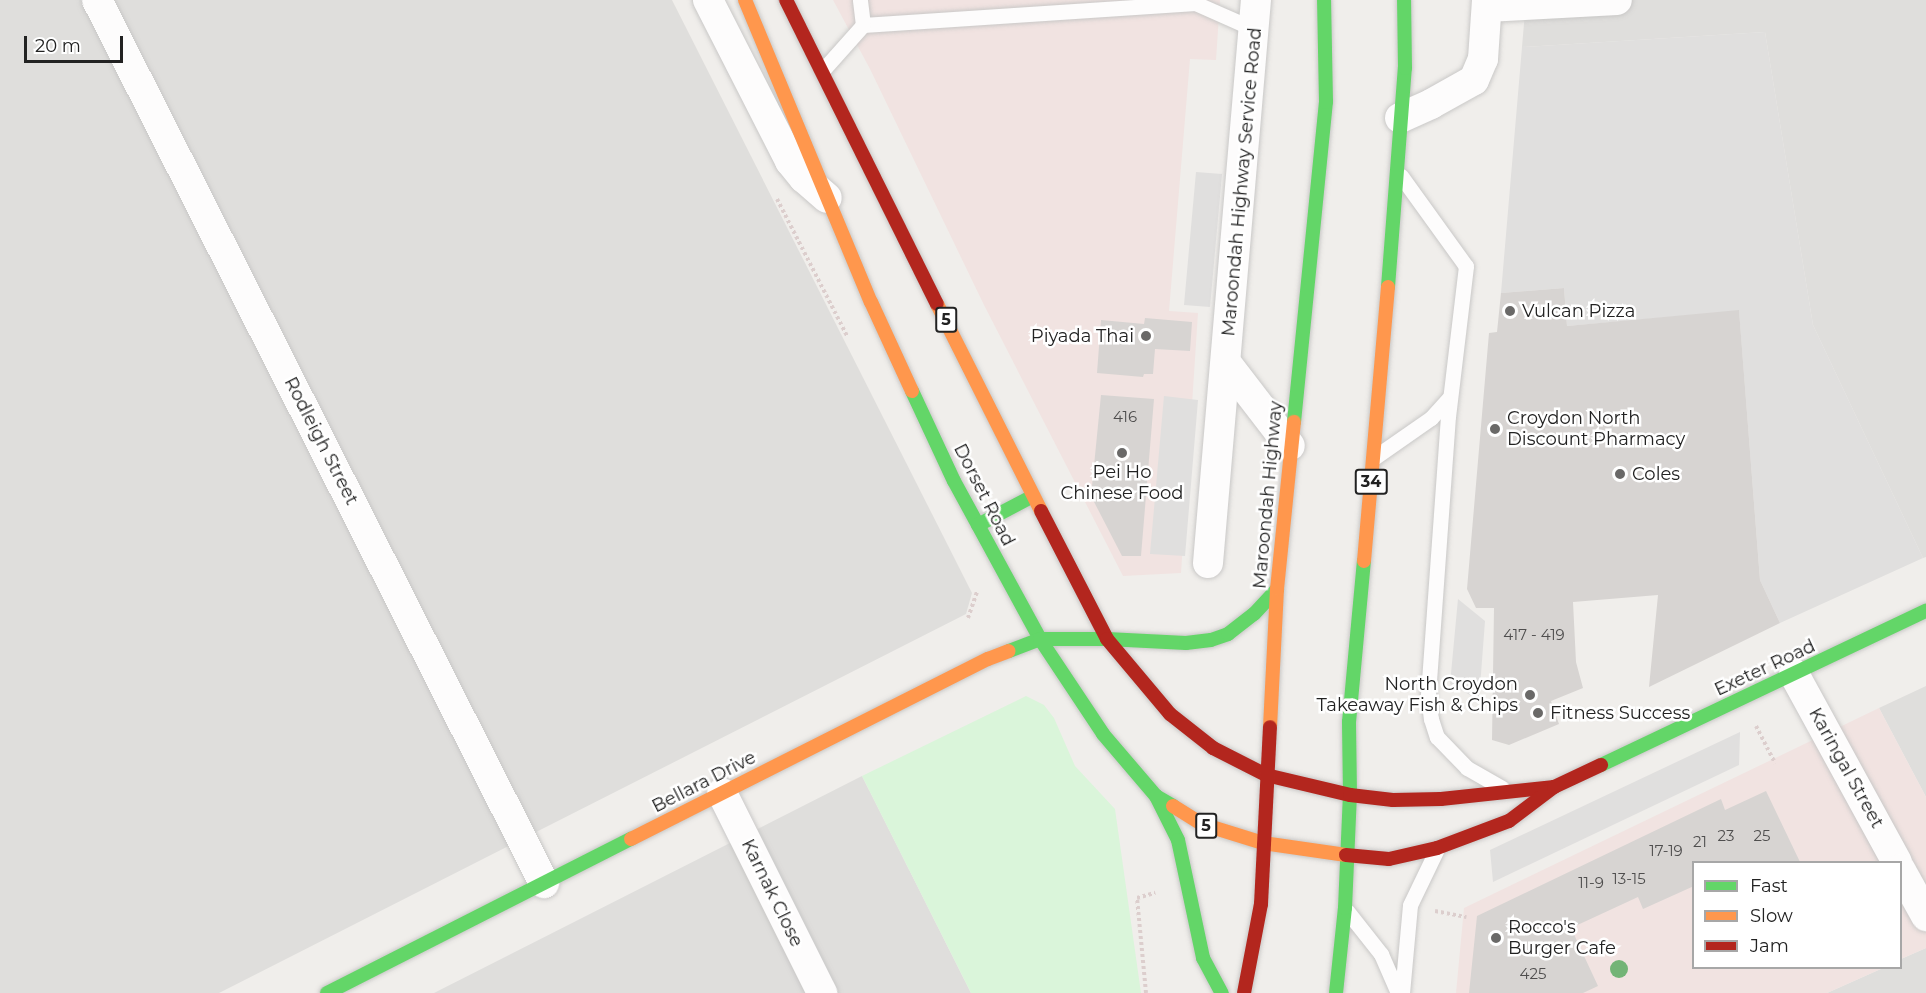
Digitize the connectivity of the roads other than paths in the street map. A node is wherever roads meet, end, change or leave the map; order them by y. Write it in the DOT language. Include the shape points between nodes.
graph roads {
  1 [pos="97,0"];
  2 [pos="708,0"];
  3 [pos="744,0"];
  4 [pos="786,0"];
  5 [pos="860,0"];
  6 [pos="1324,0"];
  7 [pos="1404,0"];
  8 [pos="1617,0"];
  9 [pos="1195,2"];
  10 [pos="1487,3"];
  11 [pos="1255,14"];
  12 [pos="863,25"];
  13 [pos="822,71"];
  14 [pos="1400,118"];
  15 [pos="1396,168"];
  16 [pos="827,198"];
  17 [pos="1227,364"];
  18 [pos="1450,397"];
  19 [pos="1290,446"];
  20 [pos="1374,457"];
  21 [pos="1033,496"];
  22 [pos="978,525"];
  23 [pos="1209,563"];
  24 [pos="1277,589"];
  25 [pos="1926,610"];
  26 [pos="1040,639"];
  27 [pos="1107,639"];
  28 [pos="1794,674"];
  29 [pos="1266,775"];
  30 [pos="1554,787"];
  31 [pos="1509,792"];
  32 [pos="722,793"];
  33 [pos="1350,795"];
  34 [pos="1156,796"];
  35 [pos="1263,843"];
  36 [pos="1437,848"];
  37 [pos="1346,855"];
  38 [pos="1896,861"];
  39 [pos="1902,873"];
  40 [pos="544,883"];
  41 [pos="1345,908"];
  42 [pos="1926,916"];
  43 [pos="327,993"];
  44 [pos="822,993"];
  45 [pos="1222,993"];
  46 [pos="1244,993"];
  47 [pos="1336,993"];
  48 [pos="1400,993"];
  1 -- 40 [label="street, Rodleigh Street"];
  2 -- 16 [label="street" via="790,161"];
  3 -- 16 [label="main road, Dorset Road / 5"];
  4 -- 13 [label="main road, 5"];
  5 -- 12 [label="lane"];
  6 -- 19 [label="main road, Maroondah Highway" via="1326,102"];
  7 -- 14 [label="main road, 34" via="1405,68"];
  8 -- 10 [label="street"];
  9 -- 11 [label="lane"];
  9 -- 12 [label="lane"];
  10 -- 14 [label="street" via="1483,59 1474,80"];
  11 -- 17 [label="street, Maroondah Highway Service Road"];
  12 -- 13 [label="lane"];
  13 -- 21 [label="main road, 5"];
  14 -- 15 [label="main road, 34"];
  15 -- 18 [label="lane" via="1466,266"];
  15 -- 20 [label="main road, 34"];
  16 -- 22 [label="main road, Dorset Road / 5" via="871,302"];
  17 -- 19 [label="street"];
  17 -- 23 [label="street, Maroondah Highway Service Road"];
  18 -- 20 [label="lane" via="1431,418"];
  18 -- 31 [label="lane" via="1428,695 1431,718 1437,737 1467,768"];
  19 -- 24 [label="main road, Maroondah Highway"];
  20 -- 33 [label="main road, 34" via="1349,722"];
  21 -- 22 [label="main road"];
  21 -- 27 [label="main road, 5"];
  22 -- 26 [label="main road, Dorset Road / 5"];
  24 -- 27 [label="main road, Bellara Drive" via="1254,614 1228,634 1211,640 1186,643"];
  24 -- 29 [label="main road, Maroondah Highway"];
  25 -- 28 [label="main road, Exeter Road"];
  26 -- 27 [label="main road, Bellara Drive"];
  26 -- 32 [label="main road, Bellara Drive" via="988,659"];
  26 -- 34 [label="main road, Dorset Road / 5" via="1103,734"];
  27 -- 29 [label="main road, 5" via="1170,714 1199,738"];
  28 -- 30 [label="main road, Exeter Road"];
  28 -- 38 [label="street, Karingal Street"];
  29 -- 33 [label="main road, 5"];
  29 -- 35 [label="main road, Maroondah Highway"];
  30 -- 31 [label="main road, Exeter Road"];
  30 -- 36 [label="main road, Exeter Road" via="1509,822"];
  31 -- 33 [label="main road, Exeter Road" via="1393,800"];
  32 -- 40 [label="main road, Bellara Drive"];
  32 -- 44 [label="street, Karnak Close"];
  33 -- 37 [label="main road, 34"];
  34 -- 35 [label="main road, Dorset Road / 5" via="1202,824"];
  34 -- 45 [label="main road" via="1178,840 1203,958"];
  35 -- 37 [label="main road, Dorset Road / 5"];
  35 -- 46 [label="main road, Maroondah Highway" via="1261,904"];
  36 -- 37 [label="main road, Exeter Road" via="1389,859"];
  36 -- 48 [label="lane" via="1410,906"];
  37 -- 41 [label="main road, 34"];
  39 -- 42 [label="street"];
  40 -- 43 [label="main road, Bellara Drive"];
  41 -- 47 [label="main road, 34"];
  41 -- 48 [label="lane" via="1381,954"];
}
